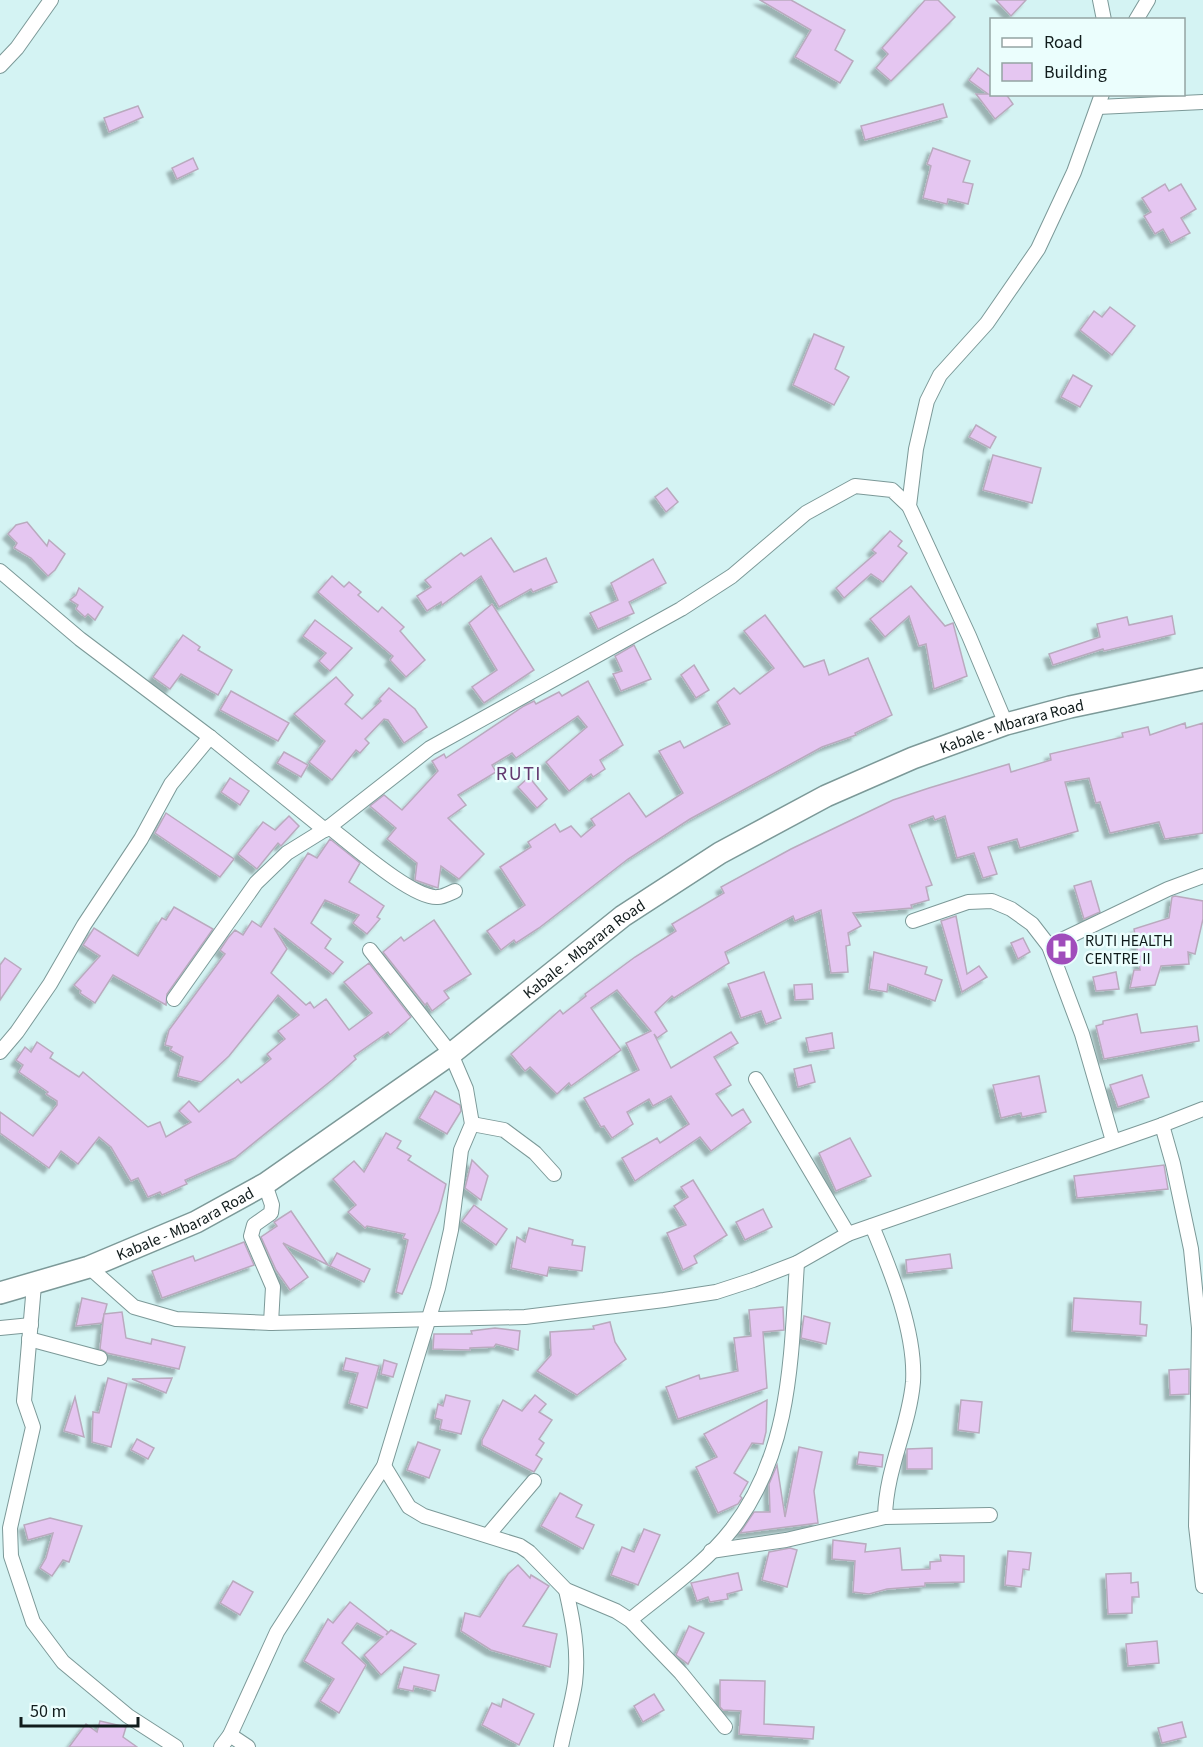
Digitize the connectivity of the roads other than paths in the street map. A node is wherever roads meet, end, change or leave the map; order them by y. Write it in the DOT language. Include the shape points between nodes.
graph roads {
  1 [pos="51,0"];
  2 [pos="1100,0"];
  3 [pos="1148,0"];
  4 [pos="1104,18"];
  5 [pos="1137,18"];
  6 [pos="0,66"];
  7 [pos="1100,101"];
  8 [pos="1203,102"];
  9 [pos="909,506"];
  10 [pos="0,571"];
  11 [pos="1203,679"];
  12 [pos="1006,724"];
  13 [pos="210,737"];
  14 [pos="327,829"];
  15 [pos="1203,876"];
  16 [pos="455,891"];
  17 [pos="913,921"];
  18 [pos="1049,946"];
  19 [pos="370,950"];
  20 [pos="174,999"];
  21 [pos="0,1052"];
  22 [pos="451,1054"];
  23 [pos="756,1079"];
  24 [pos="1203,1109"];
  25 [pos="472,1124"];
  26 [pos="1161,1125"];
  27 [pos="1113,1141"];
  28 [pos="554,1174"];
  29 [pos="266,1184"];
  30 [pos="873,1226"];
  31 [pos="848,1234"];
  32 [pos="797,1263"];
  33 [pos="88,1267"];
  34 [pos="34,1285"];
  35 [pos="0,1293"];
  36 [pos="428,1319"];
  37 [pos="271,1323"];
  38 [pos="0,1328"];
  39 [pos="30,1332"];
  40 [pos="100,1358"];
  41 [pos="384,1466"];
  42 [pos="534,1481"];
  43 [pos="990,1515"];
  44 [pos="885,1517"];
  45 [pos="488,1535"];
  46 [pos="711,1551"];
  47 [pos="1203,1586"];
  48 [pos="566,1590"];
  49 [pos="630,1620"];
  50 [pos="725,1727"];
  51 [pos="230,1735"];
  52 [pos="177,1747"];
  53 [pos="221,1747"];
  54 [pos="248,1747"];
  55 [pos="561,1747"];
  1 -- 6 [label="street"];
  2 -- 4 [label="street"];
  3 -- 5 [label="street"];
  7 -- 8 [label="street"];
  7 -- 9 [label="street" via="1074,172 1038,249 987,322 940,375 927,401"];
  9 -- 12 [label="street"];
  9 -- 14 [label="street" via="892,490 855,486 806,513 732,576 681,609 430,748"];
  10 -- 13 [label="street" via="81,639"];
  11 -- 12 [label="main road, Kabale - Mbarara Road"];
  12 -- 22 [label="main road, Kabale - Mbarara Road" via="826,796 720,853 623,916"];
  13 -- 14 [label="street"];
  13 -- 21 [label="street" via="171,784 50,984"];
  14 -- 16 [label="street" via="400,882 427,896"];
  14 -- 20 [label="street" via="287,853 256,883"];
  15 -- 18 [label="street"];
  17 -- 18 [label="street" via="968,902 992,901 1032,924"];
  18 -- 27 [label="street" via="1082,1034"];
  19 -- 22 [label="street"];
  22 -- 25 [label="street" via="466,1089"];
  22 -- 29 [label="main road, Kabale - Mbarara Road"];
  23 -- 31 [label="street"];
  24 -- 26 [label="street"];
  25 -- 28 [label="street" via="504,1130 535,1153"];
  25 -- 36 [label="street" via="461,1150 451,1230"];
  26 -- 27 [label="street"];
  26 -- 47 [label="street" via="1191,1249 1199,1328 1196,1526"];
  27 -- 30 [label="street"];
  29 -- 33 [label="main road, Kabale - Mbarara Road" via="196,1222"];
  29 -- 37 [label="street" via="271,1213 254,1225 251,1236 273,1287"];
  30 -- 31 [label="street"];
  30 -- 44 [label="street" via="895,1284 912,1354 913,1382 893,1458"];
  31 -- 32 [label="street"];
  32 -- 36 [label="street" via="716,1292 525,1317"];
  32 -- 46 [label="street" via="787,1400 777,1441 756,1494 732,1530"];
  33 -- 34 [label="main road, Kabale - Mbarara Road"];
  33 -- 37 [label="street" via="134,1307 176,1319"];
  34 -- 35 [label="main road, Kabale - Mbarara Road"];
  34 -- 39 [label="street"];
  36 -- 37 [label="street"];
  36 -- 41 [label="street"];
  38 -- 39 [label="street"];
  39 -- 40 [label="street"];
  39 -- 52 [label="street" via="24,1401 33,1427 10,1528 11,1556 33,1622 63,1662 86,1683"];
  41 -- 45 [label="street" via="410,1507 424,1516"];
  41 -- 51 [label="street" via="277,1632"];
  42 -- 45 [label="street"];
  43 -- 44 [label="street"];
  44 -- 46 [label="street" via="786,1540"];
  45 -- 48 [label="street" via="529,1552"];
  46 -- 49 [label="street"];
  48 -- 49 [label="street"];
  48 -- 55 [label="street" via="576,1653 575,1683"];
  49 -- 50 [label="street"];
  51 -- 53 [label="street"];
  51 -- 54 [label="street"];
}
